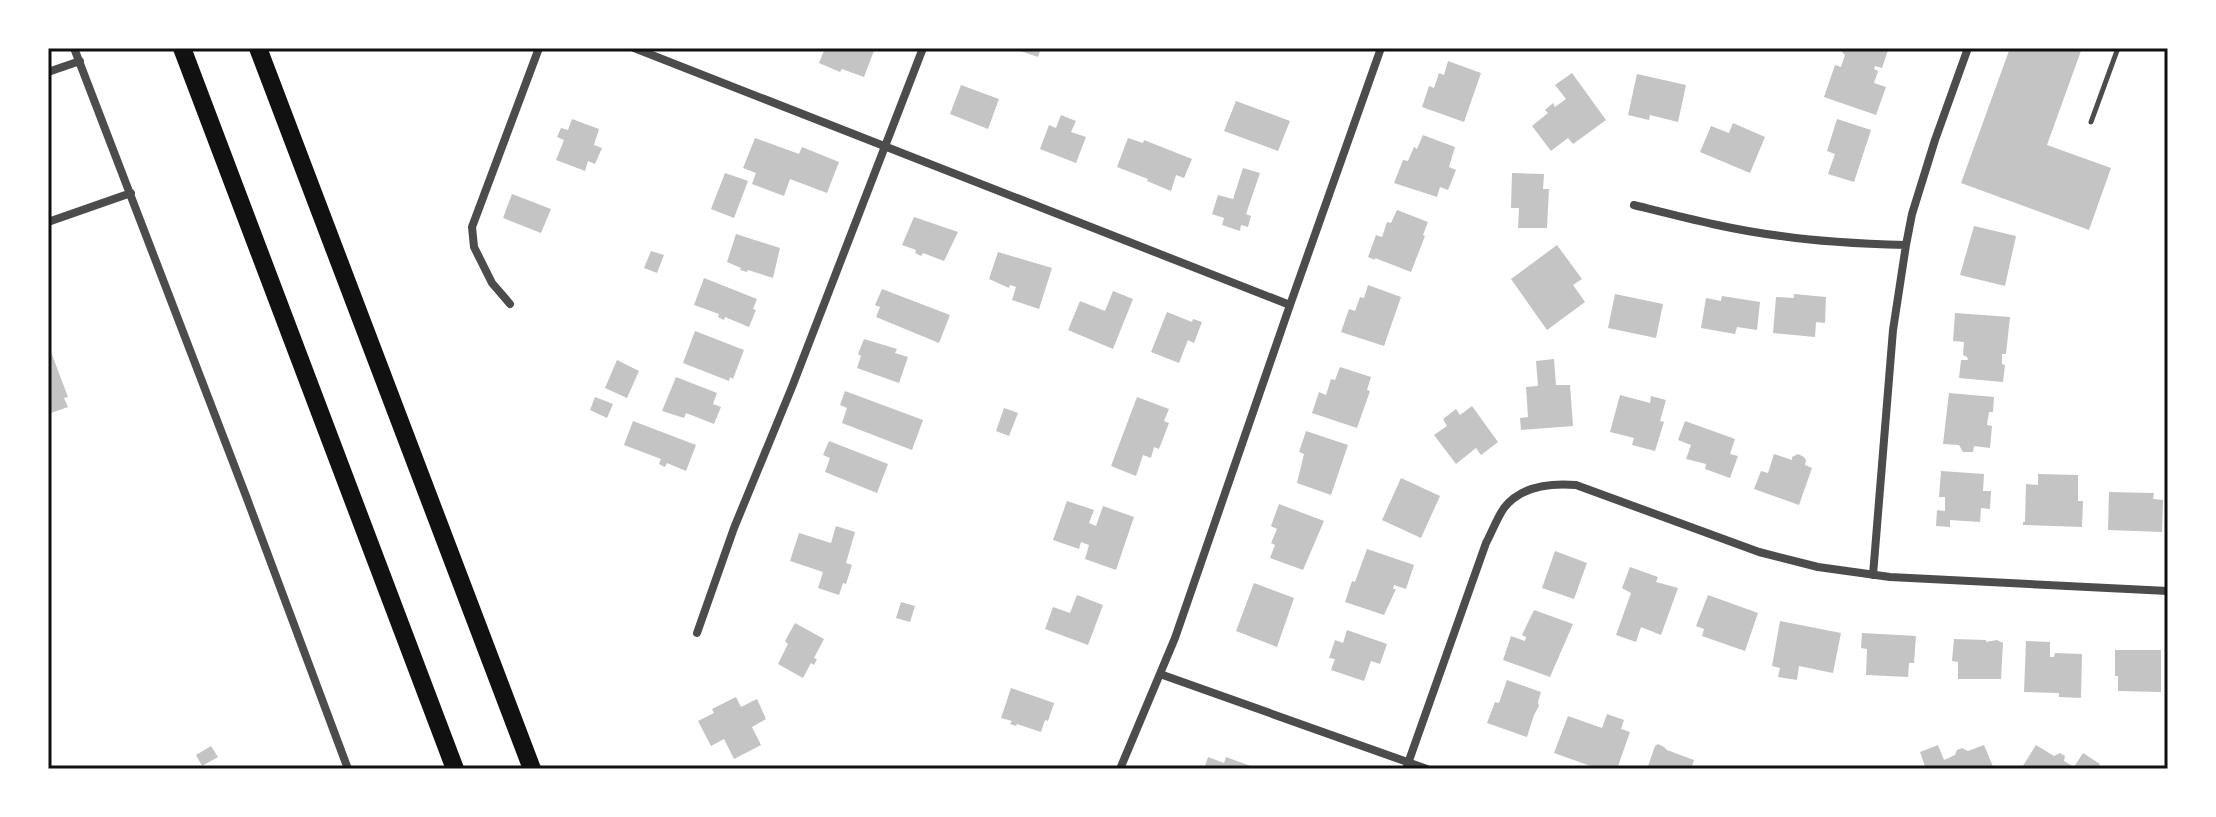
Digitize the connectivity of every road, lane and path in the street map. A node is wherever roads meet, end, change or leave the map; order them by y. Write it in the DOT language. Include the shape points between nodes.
graph roads {
  1 [pos="74,48"];
  2 [pos="182,48"];
  3 [pos="258,48"];
  4 [pos="539,48"];
  5 [pos="634,48"];
  6 [pos="923,48"];
  7 [pos="1381,48"];
  8 [pos="1968,48"];
  9 [pos="2118,48"];
  10 [pos="80,61"];
  11 [pos="48,72"];
  12 [pos="2091,122"];
  13 [pos="884,147"];
  14 [pos="131,193"];
  15 [pos="1634,205"];
  16 [pos="48,222"];
  17 [pos="1906,245"];
  18 [pos="510,304"];
  19 [pos="1290,305"];
  20 [pos="1873,575"];
  21 [pos="2168,591"];
  22 [pos="697,633"];
  23 [pos="1160,674"];
  24 [pos="1407,766"];
  25 [pos="348,769"];
  26 [pos="455,769"];
  27 [pos="532,769"];
  28 [pos="1120,769"];
  29 [pos="1427,769"];
  1 -- 10 [label="street"];
  2 -- 26 [label="highway"];
  3 -- 27 [label="highway"];
  4 -- 18 [label="street" via="472,227 474,247 492,283"];
  5 -- 13 [label="street"];
  6 -- 13 [label="street"];
  7 -- 19 [label="street"];
  8 -- 17 [label="street"];
  9 -- 12 [label="lane"];
  10 -- 11 [label="street"];
  10 -- 14 [label="street"];
  13 -- 19 [label="street"];
  13 -- 22 [label="street"];
  14 -- 16 [label="street"];
  14 -- 25 [label="street"];
  15 -- 17 [label="street" via="1780,236"];
  17 -- 20 [label="street" via="1893,330"];
  19 -- 23 [label="street"];
  20 -- 21 [label="street"];
  20 -- 24 [label="street" via="1759,552 1576,485 1552,483 1529,490 1504,509 1486,543"];
  23 -- 24 [label="street"];
  23 -- 28 [label="street"];
  24 -- 29 [label="street"];
}
